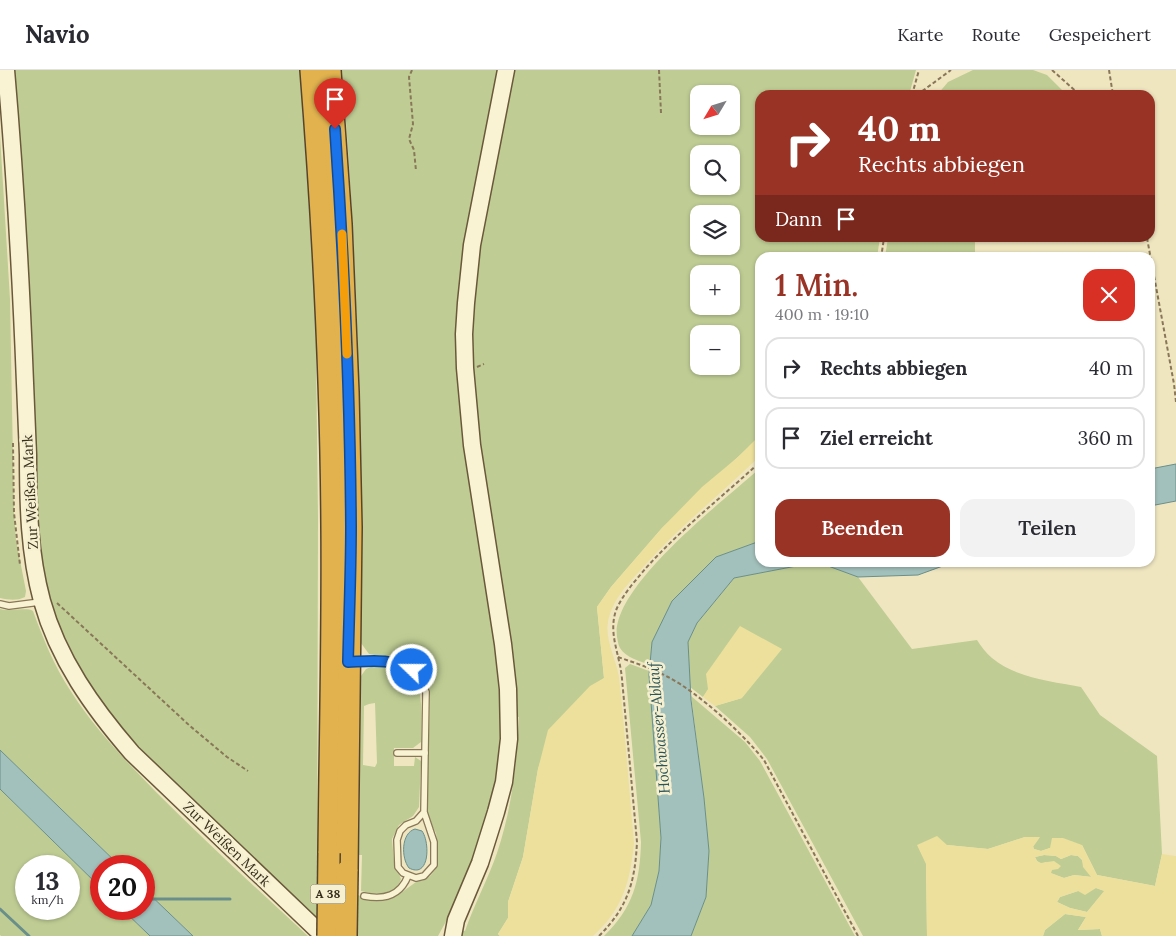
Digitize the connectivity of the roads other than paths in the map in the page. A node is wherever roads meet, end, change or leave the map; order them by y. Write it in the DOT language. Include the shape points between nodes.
graph roads {
  1 [pos="6,70"];
  2 [pos="311,70"];
  3 [pos="330,70"];
  4 [pos="506,70"];
  5 [pos="42,602"];
  6 [pos="0,604"];
  7 [pos="348,662"];
  8 [pos="397,753"];
  9 [pos="425,753"];
  10 [pos="424,812"];
  11 [pos="408,876"];
  12 [pos="364,896"];
  13 [pos="456,920"];
  14 [pos="322,933"];
  15 [pos="346,936"];
  16 [pos="444,936"];
  17 [pos="453,936"];
  1 -- 5 [label="main road, Zur Weißen Mark" via="18,223 28,513 32,555"];
  2 -- 14 [label="highway, A 38, bridge" via="323,232 332,537 329,853"];
  3 -- 7 [label="highway, A 38" via="348,392 351,527"];
  4 -- 13 [label="main road" via="472,245 464,334 472,445 508,689 508,739 504,782 496,812 480,864"];
  5 -- 6 [label="lane"];
  5 -- 14 [label="main road, Zur Weißen Mark" via="65,658 89,700 111,728 139,760"];
  7 -- 9 [label="lane" via="388,661 412,670 426,692"];
  7 -- 15 [label="highway, A 38, bridge"];
  8 -- 9 [label="lane"];
  9 -- 10 [label="lane"];
  10 -- 11 [label="lane" via="416,822 400,831 397,840 398,867"];
  10 -- 11 [label="lane" via="434,842 434,865 424,876"];
  11 -- 12 [label="lane" via="398,893 386,897"];
  13 -- 16 [label="main road"];
  13 -- 17 [label="main road"];
}
